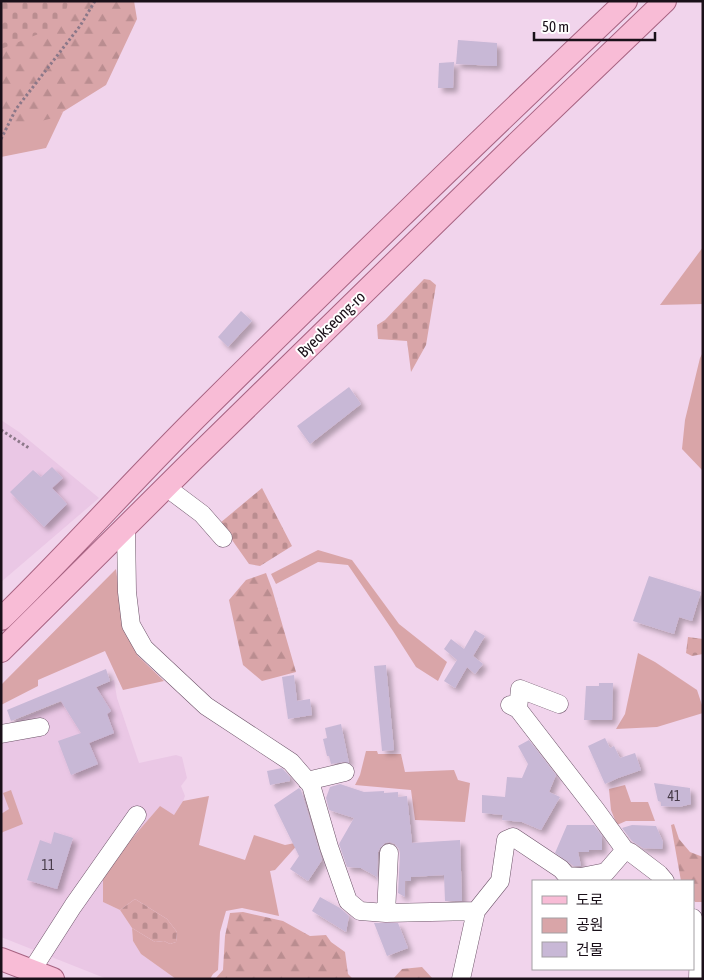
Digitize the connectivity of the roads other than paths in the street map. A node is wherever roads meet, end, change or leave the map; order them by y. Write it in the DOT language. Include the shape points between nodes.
graph roads {
  1 [pos="626,1"];
  2 [pos="665,1"];
  3 [pos="166,487"];
  4 [pos="126,527"];
  5 [pos="223,538"];
  6 [pos="1,619"];
  7 [pos="1,651"];
  8 [pos="560,704"];
  9 [pos="40,727"];
  10 [pos="1,734"];
  11 [pos="345,772"];
  12 [pos="307,780"];
  13 [pos="137,816"];
  14 [pos="625,850"];
  15 [pos="389,852"];
  16 [pos="663,880"];
  17 [pos="476,912"];
  18 [pos="386,913"];
  19 [pos="694,923"];
  20 [pos="1,959"];
  21 [pos="32,970"];
  22 [pos="53,979"];
  23 [pos="461,979"];
  24 [pos="698,979"];
  1 -- 6 [label="main road, Byeokseong-ro" via="202,411"];
  2 -- 3 [label="main road, Byeokseong-ro"];
  3 -- 4 [label="main road, Byeokseong-ro"];
  3 -- 5 [label="street" via="202,514"];
  4 -- 7 [label="main road, Byeokseong-ro"];
  4 -- 12 [label="street" via="131,625 144,648 206,706 291,762"];
  8 -- 14 [label="street" via="520,689 514,707"];
  9 -- 10 [label="street"];
  11 -- 12 [label="street"];
  12 -- 18 [label="street" via="348,901 360,911"];
  13 -- 21 [label="street"];
  14 -- 16 [label="street"];
  14 -- 17 [label="street" via="606,872 567,876 513,838 506,840 500,881"];
  15 -- 18 [label="street"];
  17 -- 18 [label="street"];
  17 -- 23 [label="street"];
  19 -- 24 [label="street" via="699,946"];
  20 -- 21 [label="main road"];
  21 -- 22 [label="main road"];
}
